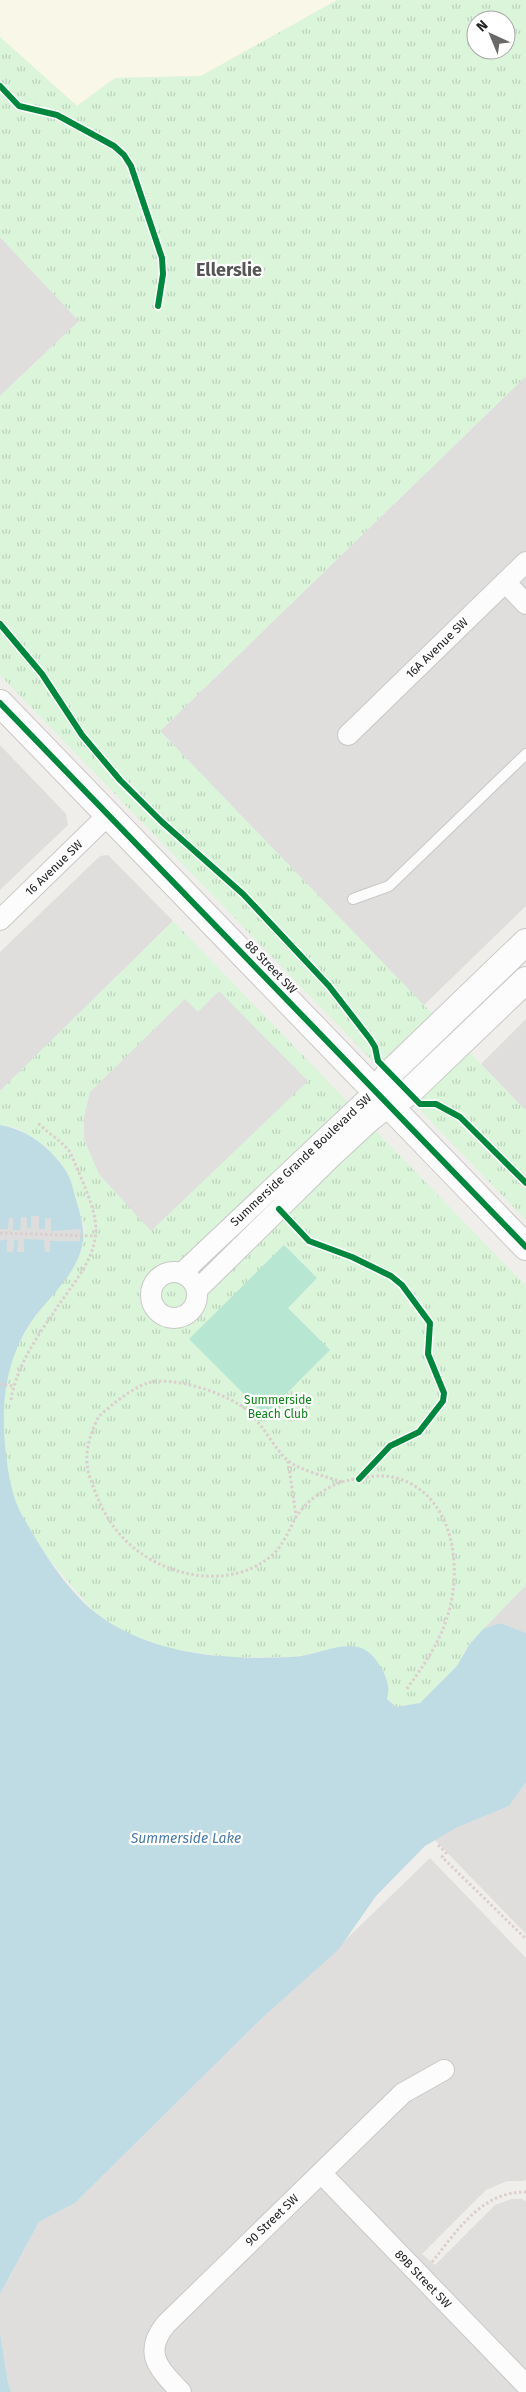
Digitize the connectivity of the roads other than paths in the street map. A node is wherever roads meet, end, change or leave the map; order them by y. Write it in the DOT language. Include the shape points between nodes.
graph roads {
  1 [pos="526,562"];
  2 [pos="505,582"];
  3 [pos="526,604"];
  4 [pos="0,703"];
  5 [pos="348,735"];
  6 [pos="526,754"];
  7 [pos="108,815"];
  8 [pos="353,899"];
  9 [pos="0,920"];
  10 [pos="526,942"];
  11 [pos="526,980"];
  12 [pos="383,1098"];
  13 [pos="526,1247"];
  14 [pos="182,1273"];
  15 [pos="197,1290"];
  16 [pos="444,2070"];
  17 [pos="321,2173"];
  18 [pos="526,2385"];
  19 [pos="181,2392"];
  1 -- 2 [label="street, 16A Avenue SW"];
  2 -- 3 [label="street"];
  2 -- 5 [label="street, 16A Avenue SW"];
  4 -- 7 [label="street, 88 Street SW"];
  6 -- 8 [label="lane" via="389,886"];
  7 -- 9 [label="street, 16 Avenue SW"];
  7 -- 12 [label="street, 88 Street SW"];
  10 -- 12 [label="street, Summerside Grande Boulevard SW" via="390,1073"];
  11 -- 12 [label="street, Summerside Grande Boulevard SW" via="409,1092"];
  12 -- 13 [label="street, 88 Street SW"];
  12 -- 14 [label="street, Summerside Grande Boulevard SW"];
  12 -- 15 [label="street, Summerside Grande Boulevard SW" via="372,1120"];
  14 -- 15 [label="street" via="189,1277"];
  14 -- 15 [label="street, Summerside Grande Boulevard SW" via="167,1273 155,1282 150,1296 156,1310 170,1318 185,1316 195,1305"];
  16 -- 17 [label="street, 90 Street SW" via="403,2093"];
  17 -- 18 [label="street, 89B Street SW"];
  17 -- 19 [label="street, 90 Street SW" via="159,2331 154,2340 158,2365"];
}
